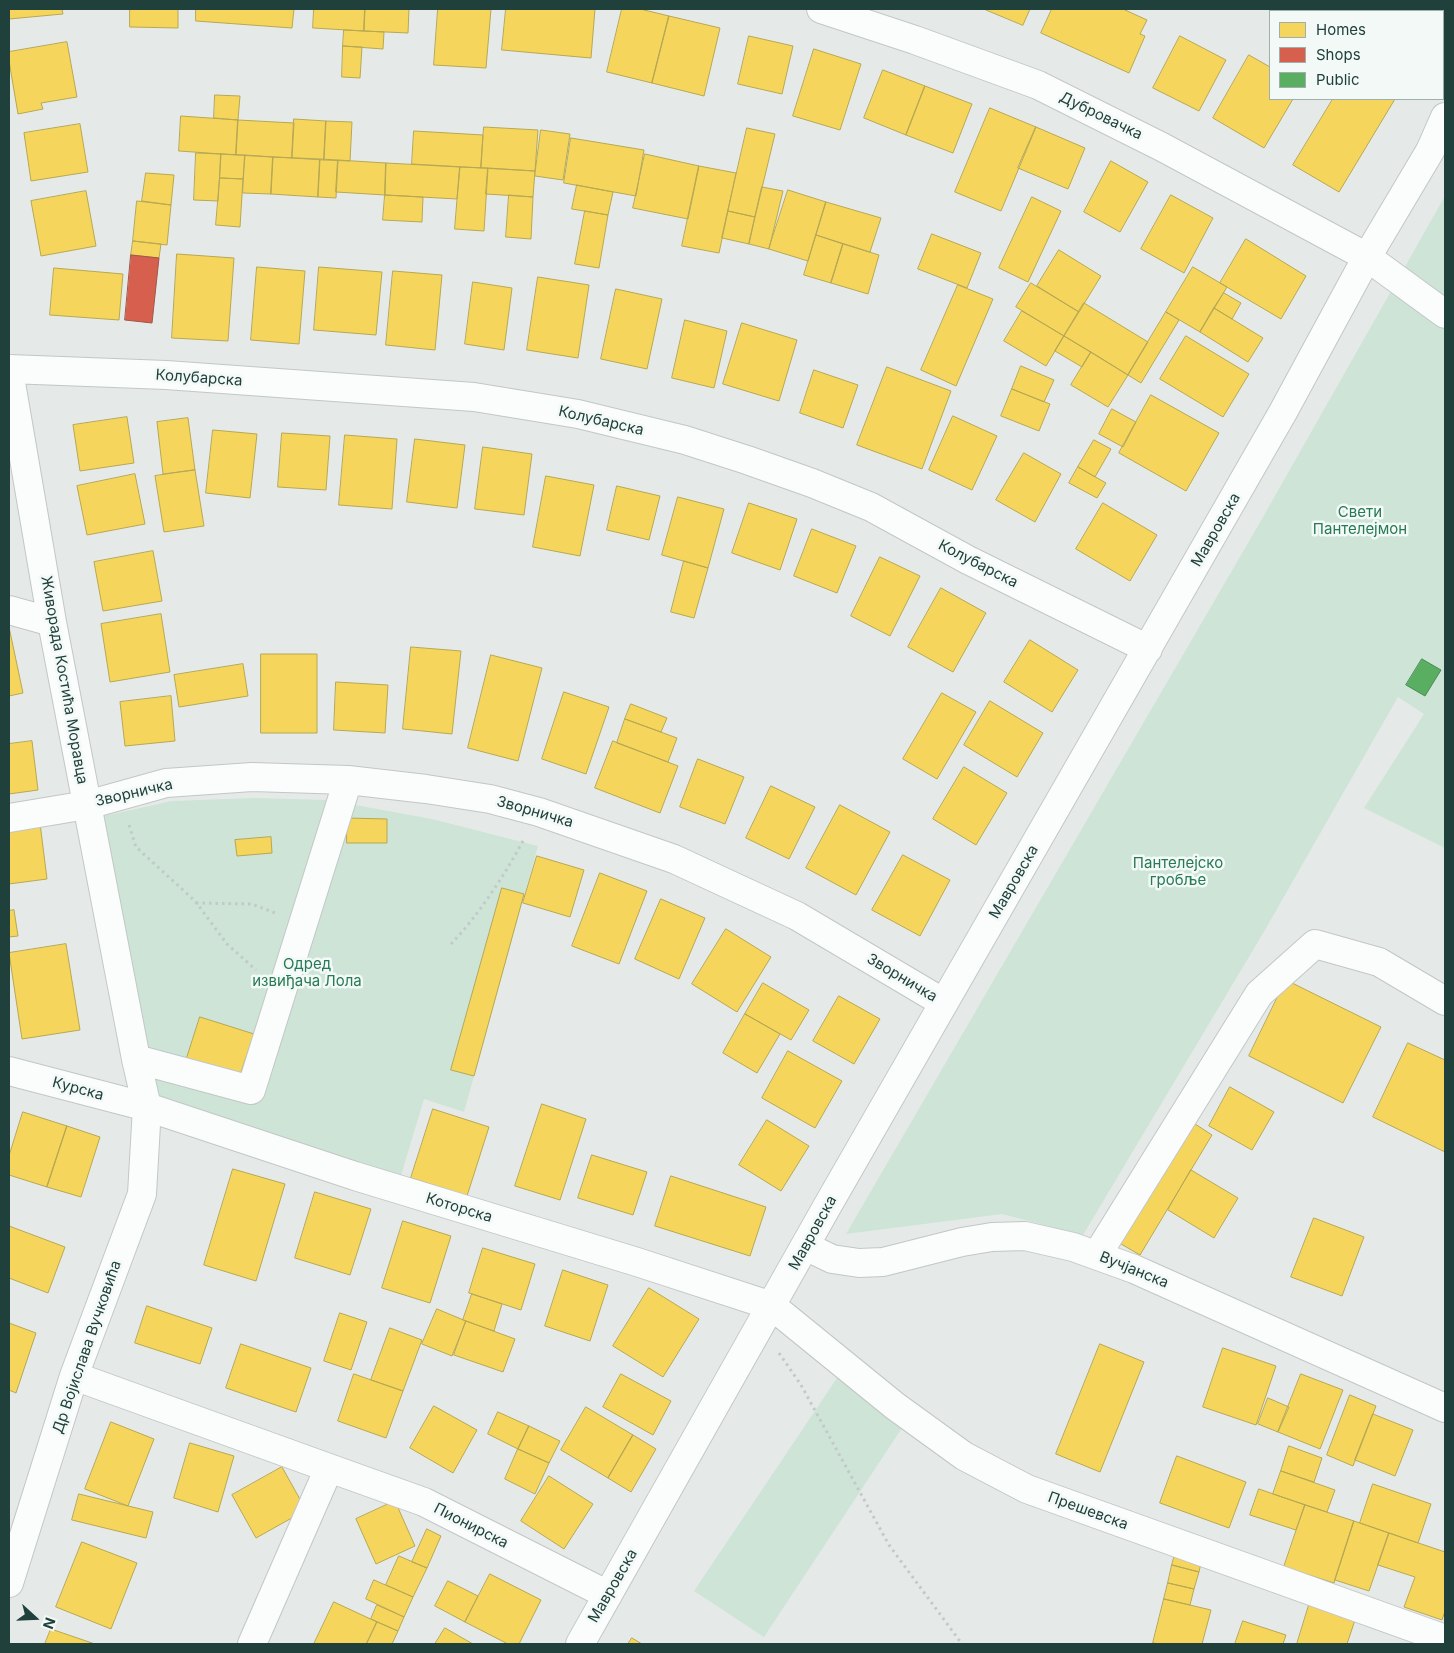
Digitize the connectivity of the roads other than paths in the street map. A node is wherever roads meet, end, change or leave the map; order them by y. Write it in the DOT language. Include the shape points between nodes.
graph roads {
  1 [pos="827,10"];
  2 [pos="1445,118"];
  3 [pos="1367,257"];
  4 [pos="1445,314"];
  5 [pos="9,370"];
  6 [pos="9,610"];
  7 [pos="52,622"];
  8 [pos="1148,649"];
  9 [pos="348,780"];
  10 [pos="87,805"];
  11 [pos="9,818"];
  12 [pos="1445,1001"];
  13 [pos="944,1004"];
  14 [pos="136,1059"];
  15 [pos="9,1071"];
  16 [pos="147,1107"];
  17 [pos="805,1246"];
  18 [pos="1097,1255"];
  19 [pos="766,1316"];
  20 [pos="74,1376"];
  21 [pos="1445,1408"];
  22 [pos="329,1468"];
  23 [pos="10,1572"];
  24 [pos="608,1595"];
  25 [pos="1445,1639"];
  26 [pos="252,1644"];
  27 [pos="580,1644"];
  1 -- 3 [label="street, Дубровачка" via="1038,85 1162,147"];
  2 -- 3 [label="street, Мавровска" via="1430,151"];
  3 -- 4 [label="street, Дубровачка"];
  3 -- 8 [label="street, Мавровска"];
  5 -- 7 [label="street, Живорада Костића Моравца"];
  5 -- 8 [label="street, Колубарска" via="166,375 474,397 578,414 685,440 812,483 863,504"];
  6 -- 7 [label="street"];
  7 -- 10 [label="street, Живорада Костића Моравца"];
  8 -- 13 [label="street, Мавровска"];
  9 -- 10 [label="street, Зворничка" via="242,778 166,783"];
  9 -- 13 [label="street, Зворничка" via="490,799 539,812 674,859 797,916"];
  9 -- 14 [label="street" via="251,1090"];
  10 -- 11 [label="street, Зворничка"];
  10 -- 14 [label="street, Живорада Костића Моравца"];
  12 -- 18 [label="street" via="1379,962 1315,944 1259,994"];
  13 -- 17 [label="street, Мавровска"];
  14 -- 16 [label="street, Живорада Костића Моравца"];
  15 -- 16 [label="street, Курска"];
  16 -- 19 [label="street, Которска" via="355,1176 637,1262"];
  16 -- 20 [label="street, Др Војислава Вучковића" via="142,1194"];
  17 -- 18 [label="street, Вучјанска" via="832,1259 882,1262 962,1242 1025,1236"];
  17 -- 19 [label="street, Мавровска"];
  18 -- 21 [label="street, Вучјанска"];
  19 -- 24 [label="street, Мавровска"];
  19 -- 25 [label="street, Прешевска" via="964,1456 1027,1489"];
  20 -- 22 [label="street, Пионирска"];
  20 -- 23 [label="street, Др Војислава Вучковића"];
  22 -- 24 [label="street, Пионирска" via="424,1502"];
  22 -- 26 [label="street"];
  24 -- 27 [label="street, Мавровска"];
}
